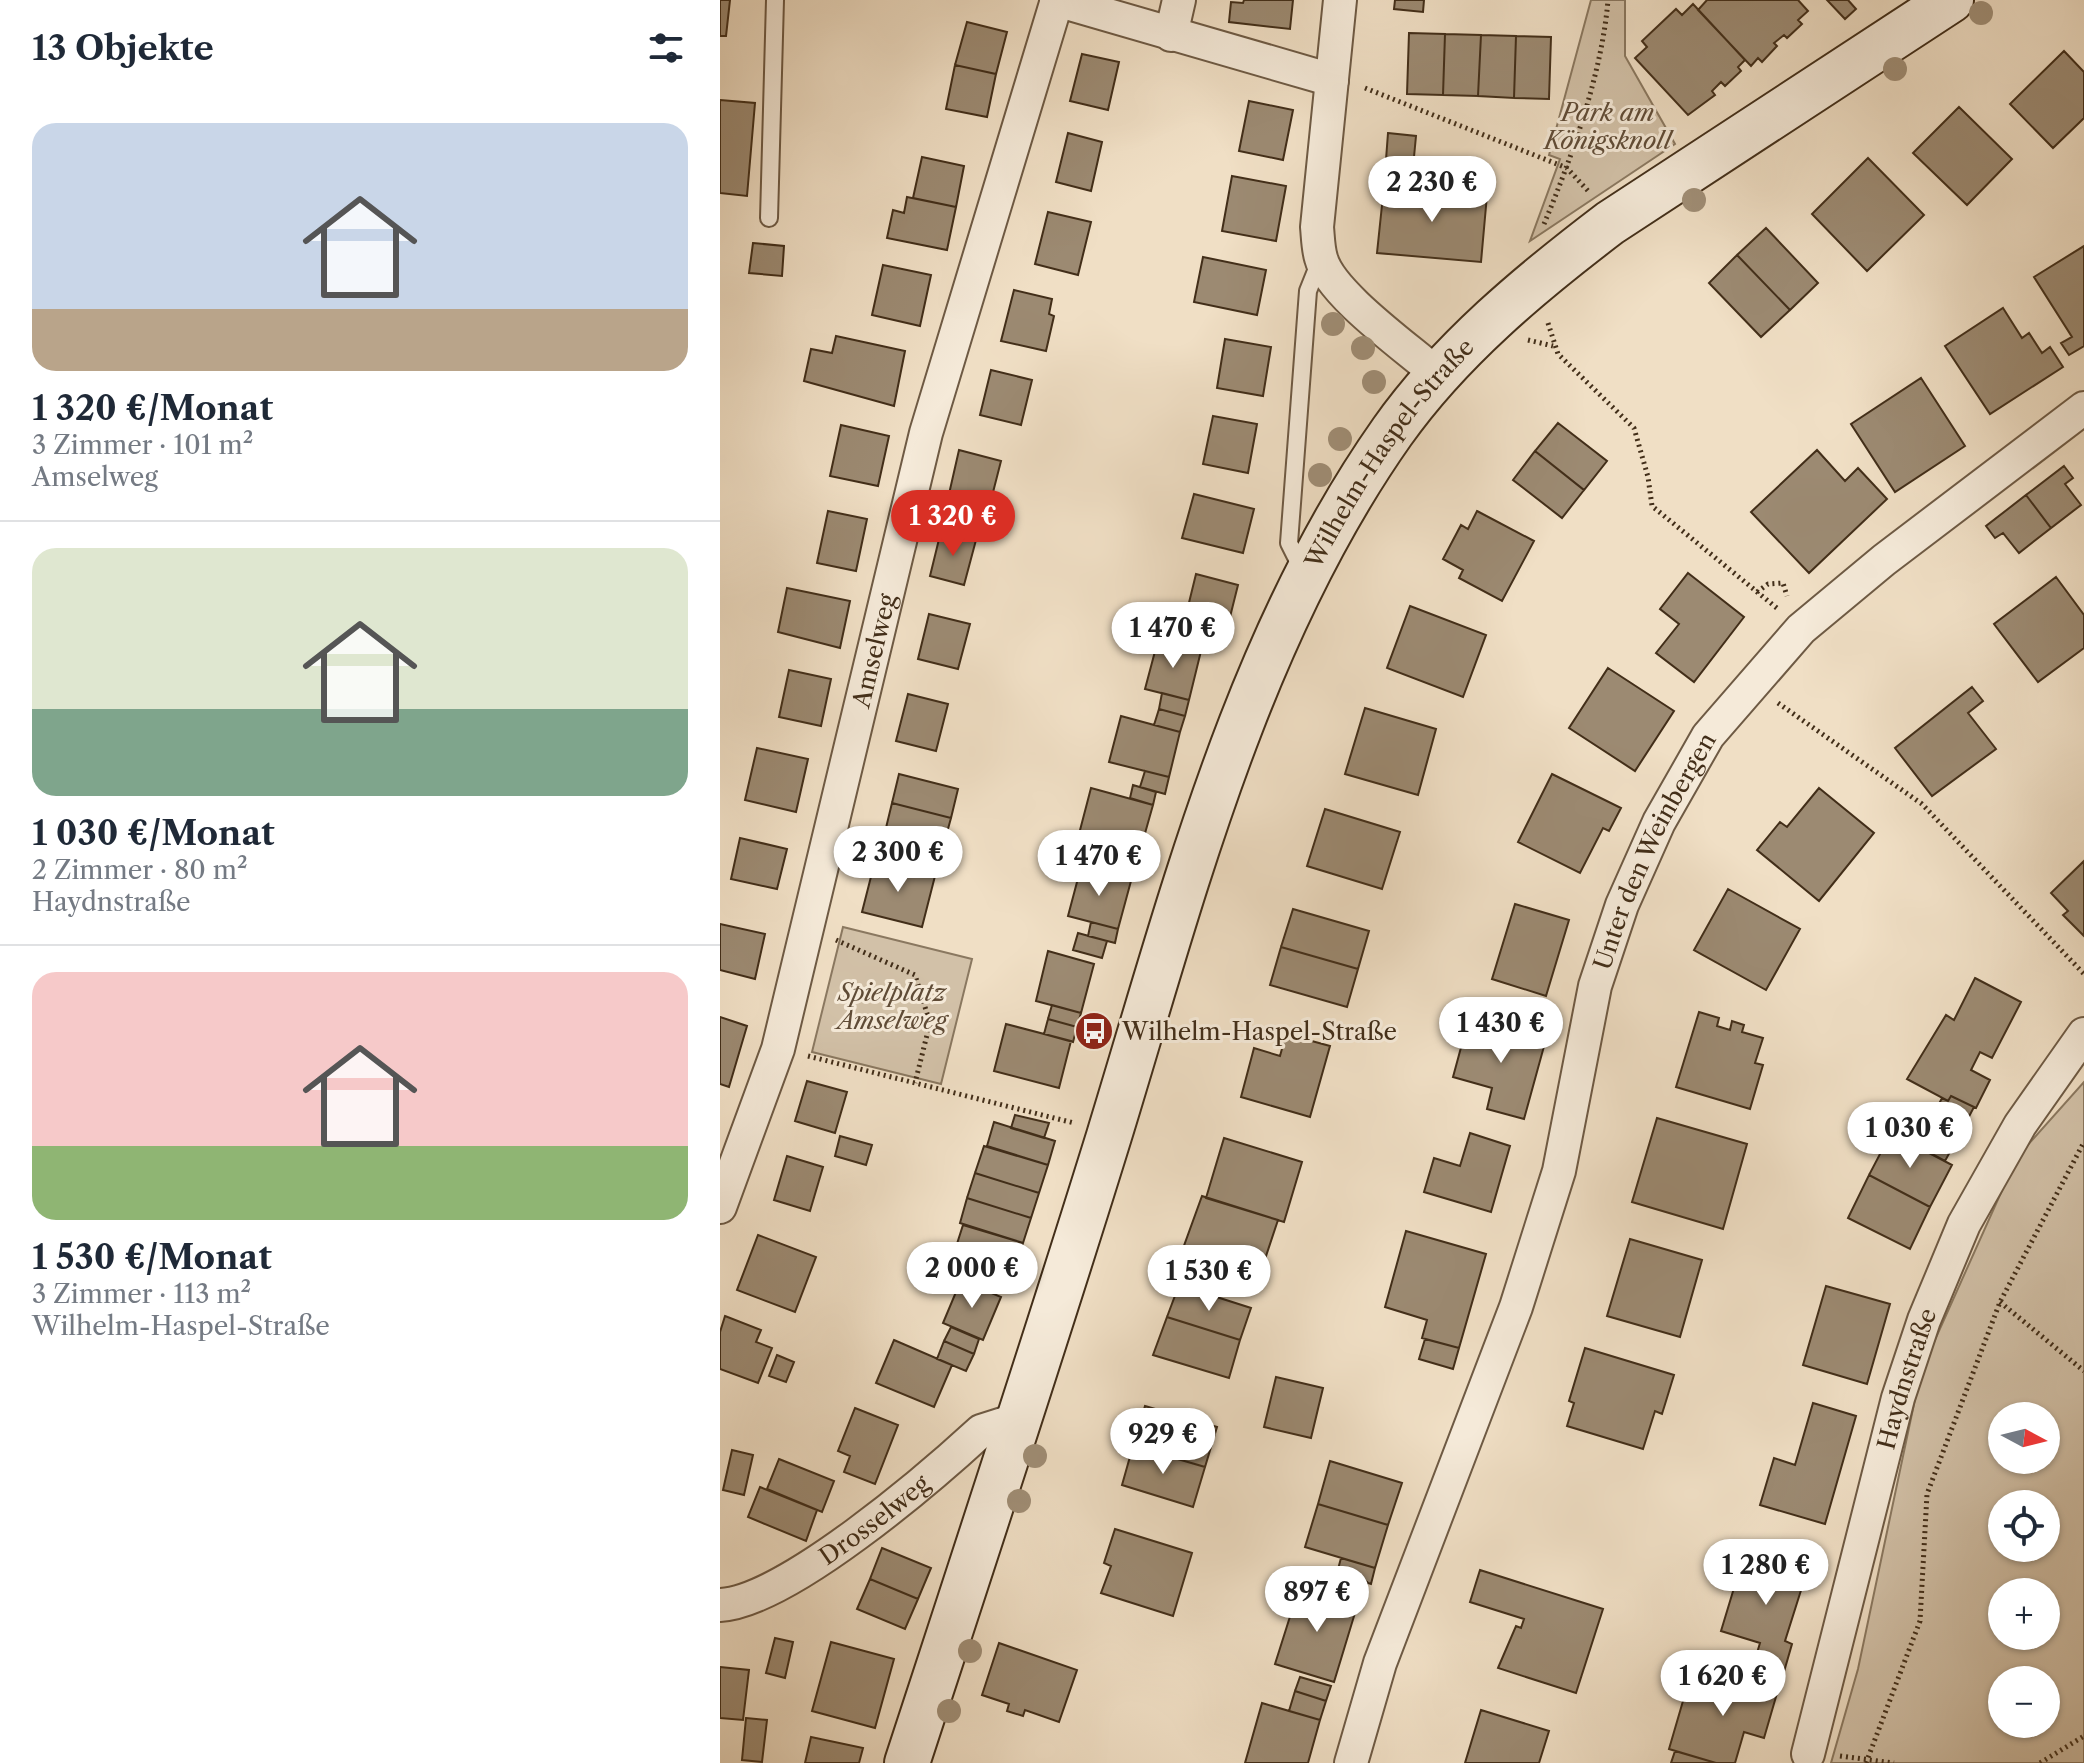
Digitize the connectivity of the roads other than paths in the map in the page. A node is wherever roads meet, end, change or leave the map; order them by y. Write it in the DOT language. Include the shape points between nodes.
graph roads {
  1 [pos="775,0"];
  2 [pos="1056,0"];
  3 [pos="1179,0"];
  4 [pos="1340,0"];
  5 [pos="1951,0"];
  6 [pos="1171,35"];
  7 [pos="1332,80"];
  8 [pos="769,218"];
  9 [pos="1321,259"];
  10 [pos="1438,375"];
  11 [pos="2084,408"];
  12 [pos="1308,577"];
  13 [pos="2084,1034"];
  14 [pos="720,1207"];
  15 [pos="1016,1426"];
  16 [pos="720,1605"];
  17 [pos="1808,1754"];
  18 [pos="907,1763"];
  19 [pos="1351,1763"];
  1 -- 8 [label="lane"];
  2 -- 6 [label="street"];
  2 -- 14 [label="street, Amselweg" via="926,433 778,1049"];
  3 -- 6 [label="street"];
  4 -- 7 [label="street"];
  5 -- 10 [label="street, Wilhelm-Haspel-Straße" via="1610,223 1530,287"];
  6 -- 7 [label="street"];
  7 -- 9 [label="street" via="1317,227"];
  9 -- 10 [label="street" via="1330,278 1364,312"];
  9 -- 12 [label="lane" via="1308,291 1289,543"];
  10 -- 12 [label="street, Wilhelm-Haspel-Straße" via="1393,430 1349,498"];
  11 -- 19 [label="street, Unter den Weinbergen" via="1801,629 1708,736 1659,822 1622,905 1595,986 1559,1171 1516,1307 1380,1663"];
  12 -- 15 [label="street, Wilhelm-Haspel-Straße" via="1199,838"];
  13 -- 17 [label="street, Haydnstraße" via="2006,1149 1964,1224 1924,1320 1898,1398"];
  15 -- 16 [label="street, Drosselweg" via="981,1431 845,1543 751,1597"];
  15 -- 18 [label="street, Wilhelm-Haspel-Straße"];
}
